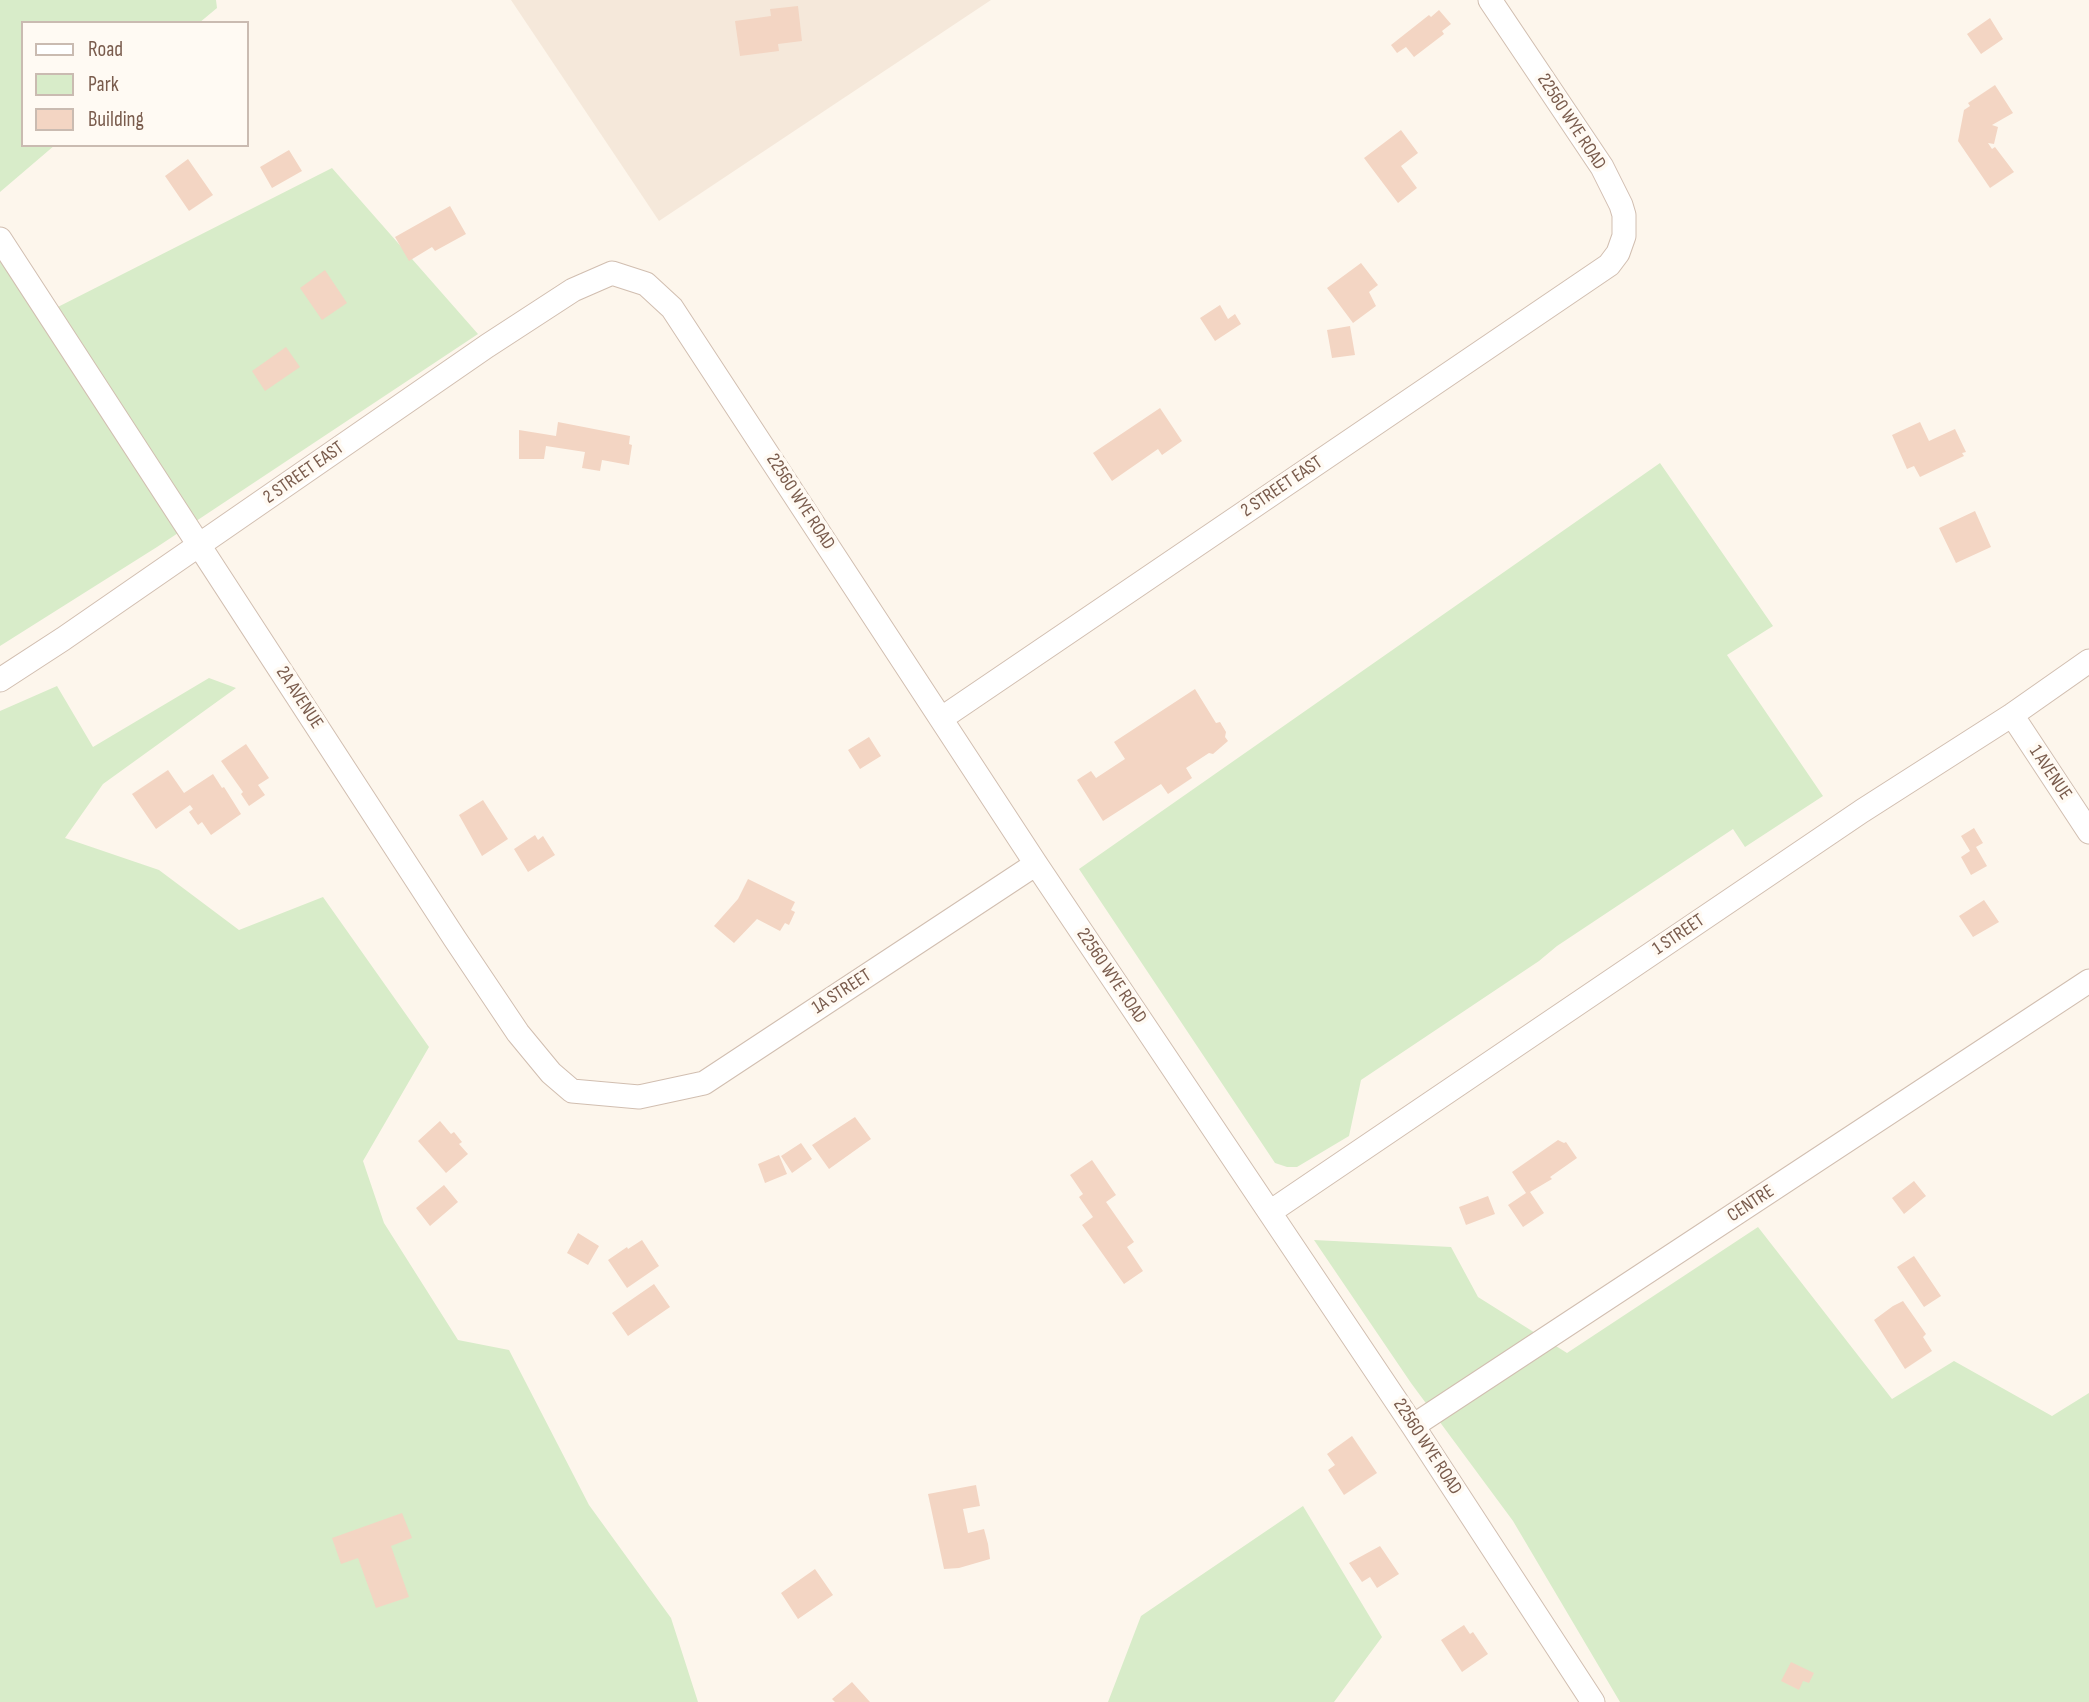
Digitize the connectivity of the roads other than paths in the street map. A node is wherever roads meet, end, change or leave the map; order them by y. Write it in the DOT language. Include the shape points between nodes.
graph roads {
  1 [pos="1490,0"];
  2 [pos="0,239"];
  3 [pos="1618,253"];
  4 [pos="612,273"];
  5 [pos="200,544"];
  6 [pos="2089,661"];
  7 [pos="0,680"];
  8 [pos="2012,715"];
  9 [pos="942,718"];
  10 [pos="2089,832"];
  11 [pos="1036,864"];
  12 [pos="2089,981"];
  13 [pos="639,1097"];
  14 [pos="1270,1212"];
  15 [pos="1413,1426"];
  16 [pos="1593,1702"];
  1 -- 3 [label="street, 22560 WYE ROAD" via="1612,186 1624,215"];
  2 -- 5 [label="street, 2A AVENUE"];
  3 -- 9 [label="street, 2 STREET EAST" via="1600,272"];
  4 -- 5 [label="street, 2 STREET EAST" via="573,290 487,346"];
  4 -- 9 [label="street, 22560 WYE ROAD" via="646,284 672,308"];
  5 -- 7 [label="street, 2 STREET EAST"];
  5 -- 13 [label="street, 2A AVENUE" via="518,1033 572,1091"];
  6 -- 8 [label="street, 1 STREET"];
  8 -- 10 [label="street, 1 AVENUE"];
  8 -- 14 [label="street, 1 STREET" via="1862,811"];
  9 -- 11 [label="street, 22560 WYE ROAD"];
  11 -- 13 [label="street, 1A STREET" via="704,1083"];
  11 -- 14 [label="street, 22560 WYE ROAD"];
  12 -- 15 [label="street, CENTRE"];
  14 -- 15 [label="street, 22560 WYE ROAD"];
  15 -- 16 [label="street, 22560 WYE ROAD"];
}
